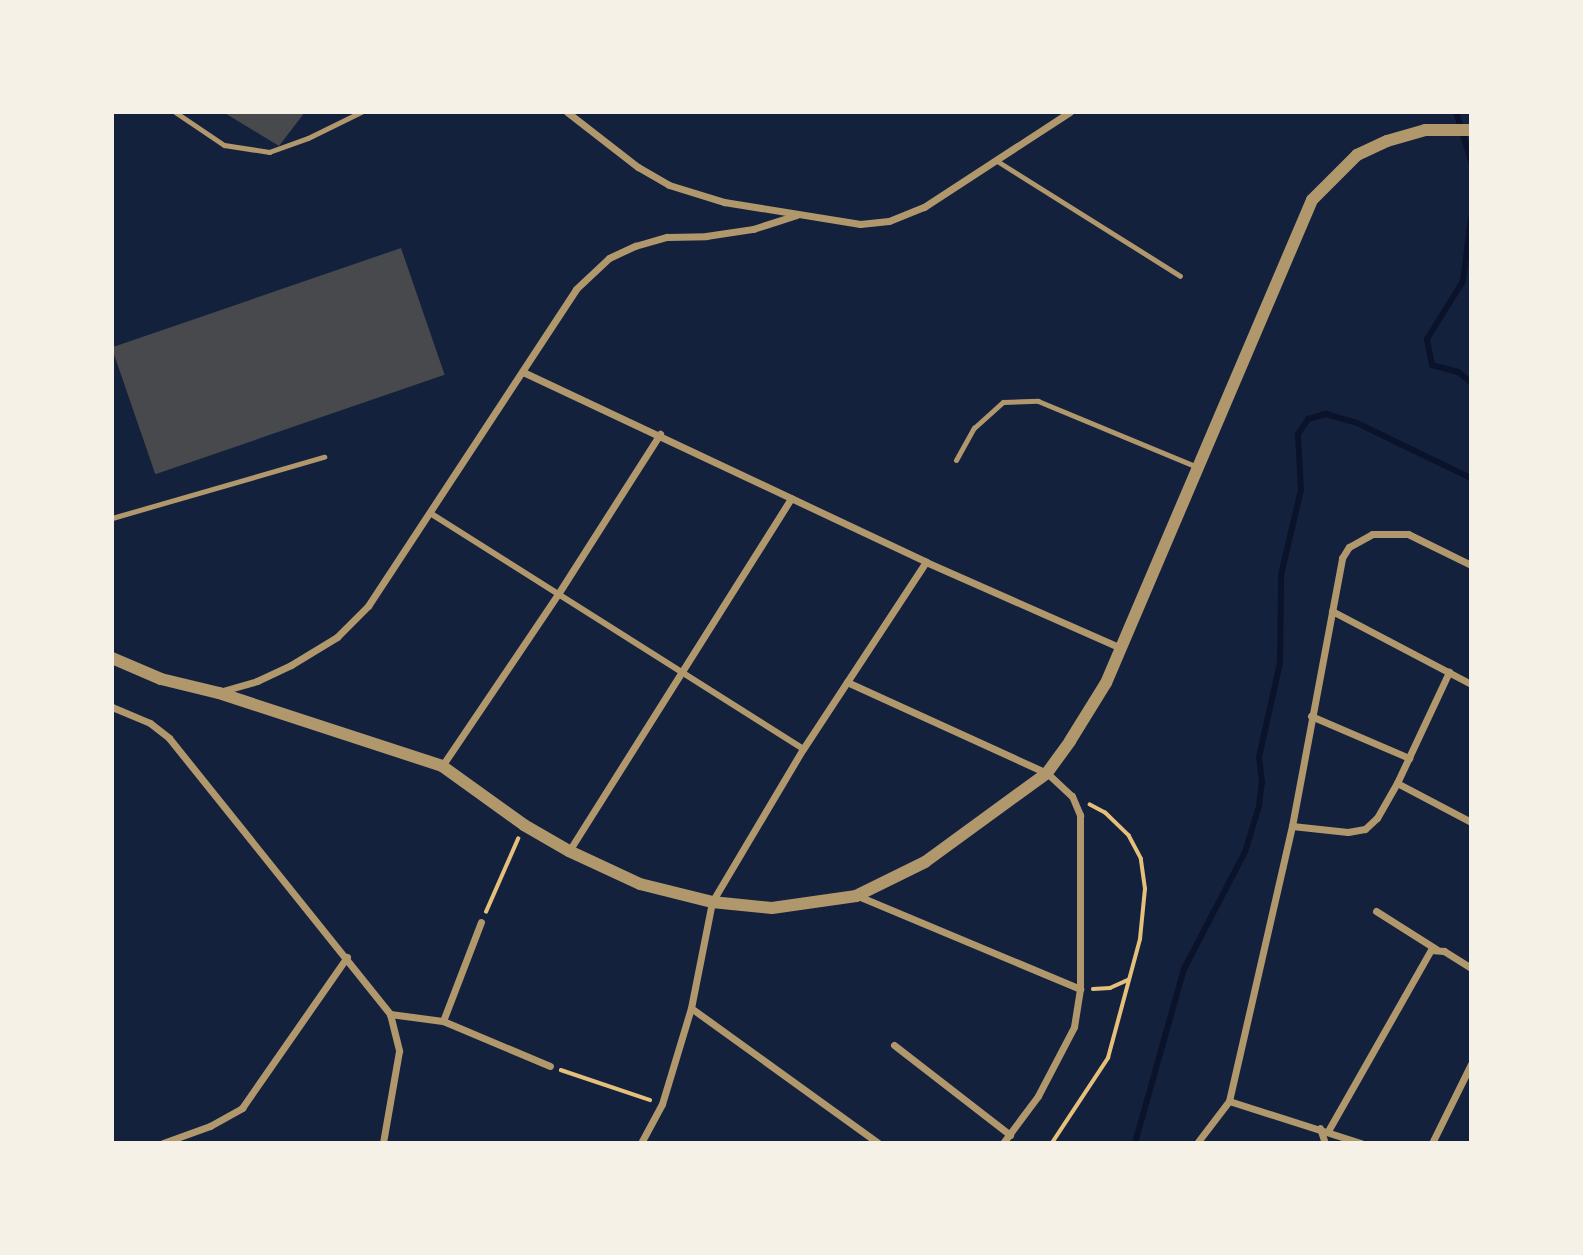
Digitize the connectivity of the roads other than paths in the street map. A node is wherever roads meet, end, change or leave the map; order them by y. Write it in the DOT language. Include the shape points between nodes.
graph roads {
  1 [pos="175,112"];
  2 [pos="361,112"];
  3 [pos="567,112"];
  4 [pos="1070,112"];
  5 [pos="1471,130"];
  6 [pos="997,162"];
  7 [pos="797,215"];
  8 [pos="1180,276"];
  9 [pos="523,372"];
  10 [pos="660,435"];
  11 [pos="324,457"];
  12 [pos="956,460"];
  13 [pos="1198,467"];
  14 [pos="791,498"];
  15 [pos="430,513"];
  16 [pos="112,518"];
  17 [pos="926,562"];
  18 [pos="1471,565"];
  19 [pos="558,594"];
  20 [pos="1332,611"];
  21 [pos="1121,648"];
  22 [pos="112,658"];
  23 [pos="1449,672"];
  24 [pos="681,675"];
  25 [pos="847,682"];
  26 [pos="1471,684"];
  27 [pos="219,692"];
  28 [pos="112,707"];
  29 [pos="1311,716"];
  30 [pos="803,749"];
  31 [pos="1409,758"];
  32 [pos="442,766"];
  33 [pos="1047,773"];
  34 [pos="1397,783"];
  35 [pos="1471,822"];
  36 [pos="1292,826"];
  37 [pos="569,851"];
  38 [pos="856,896"];
  39 [pos="712,902"];
  40 [pos="1376,911"];
  41 [pos="481,922"];
  42 [pos="1436,948"];
  43 [pos="347,957"];
  44 [pos="1471,968"];
  45 [pos="1080,989"];
  46 [pos="691,1008"];
  47 [pos="390,1014"];
  48 [pos="443,1021"];
  49 [pos="894,1045"];
  50 [pos="1471,1065"];
  51 [pos="550,1066"];
  52 [pos="1229,1101"];
  53 [pos="1324,1129"];
  54 [pos="1010,1135"];
  55 [pos="163,1143"];
  56 [pos="383,1143"];
  57 [pos="641,1143"];
  58 [pos="878,1143"];
  59 [pos="1003,1143"];
  60 [pos="1198,1143"];
  61 [pos="1325,1143"];
  62 [pos="1361,1143"];
  63 [pos="1432,1143"];
  1 -- 2 [label="lane" via="224,145 269,152"];
  3 -- 7 [label="street" via="669,185 723,202"];
  4 -- 6 [label="street"];
  5 -- 13 [label="street" via="1425,130 1387,141 1357,155 1312,200"];
  6 -- 7 [label="street" via="925,207 889,220 860,224"];
  6 -- 8 [label="lane"];
  7 -- 9 [label="street" via="753,229 667,237 609,258 576,289"];
  9 -- 10 [label="street"];
  9 -- 15 [label="street"];
  10 -- 14 [label="street"];
  10 -- 19 [label="street"];
  11 -- 16 [label="lane"];
  12 -- 13 [label="lane" via="974,428 1003,402 1038,401"];
  13 -- 21 [label="street"];
  14 -- 17 [label="street"];
  14 -- 24 [label="street"];
  15 -- 19 [label="street"];
  15 -- 27 [label="street" via="368,606 337,638 257,681"];
  17 -- 21 [label="street"];
  17 -- 25 [label="street"];
  18 -- 20 [label="street" via="1408,534 1372,534 1349,547 1342,558"];
  19 -- 24 [label="street"];
  19 -- 32 [label="street"];
  20 -- 23 [label="street"];
  20 -- 29 [label="street"];
  21 -- 33 [label="street" via="1099,693"];
  22 -- 27 [label="street" via="161,679"];
  23 -- 26 [label="street"];
  23 -- 31 [label="street"];
  24 -- 30 [label="street"];
  24 -- 37 [label="street"];
  25 -- 30 [label="street"];
  25 -- 33 [label="street"];
  27 -- 32 [label="street"];
  28 -- 43 [label="street" via="150,723 169,738"];
  29 -- 31 [label="street"];
  29 -- 36 [label="street"];
  30 -- 39 [label="street"];
  31 -- 34 [label="street"];
  32 -- 37 [label="street"];
  33 -- 38 [label="street" via="925,862"];
  33 -- 45 [label="street" via="1072,796 1080,815"];
  34 -- 35 [label="street"];
  34 -- 36 [label="street" via="1377,818 1365,829 1348,832"];
  36 -- 52 [label="street"];
  37 -- 39 [label="street" via="640,884"];
  38 -- 39 [label="street" via="772,908"];
  38 -- 45 [label="street"];
  39 -- 46 [label="street"];
  40 -- 42 [label="street"];
  41 -- 48 [label="street"];
  42 -- 44 [label="street"];
  42 -- 53 [label="street"];
  43 -- 47 [label="street"];
  43 -- 55 [label="street" via="242,1108 220,1122"];
  45 -- 54 [label="street" via="1074,1027 1038,1096"];
  46 -- 57 [label="street" via="662,1104"];
  46 -- 58 [label="street"];
  47 -- 48 [label="street"];
  47 -- 56 [label="street" via="399,1051"];
  48 -- 51 [label="street"];
  49 -- 54 [label="street"];
  50 -- 63 [label="street"];
  52 -- 53 [label="street"];
  52 -- 60 [label="street"];
  53 -- 61 [label="street"];
  53 -- 62 [label="street"];
  54 -- 59 [label="street"];
}
